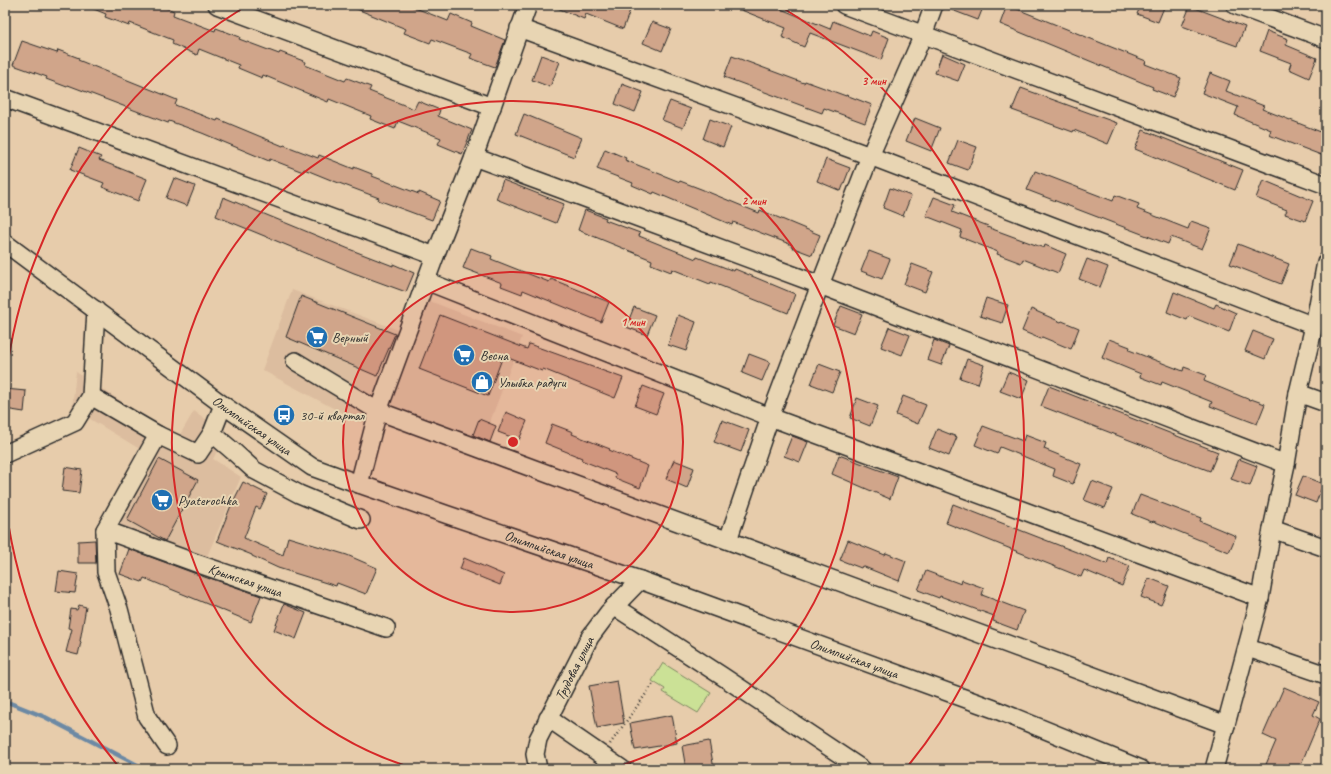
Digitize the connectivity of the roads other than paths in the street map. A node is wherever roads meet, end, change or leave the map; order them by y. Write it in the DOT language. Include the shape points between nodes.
graph roads {
  1 [pos="217,5"];
  2 [pos="528,5"];
  3 [pos="844,5"];
  4 [pos="934,5"];
  5 [pos="1235,5"];
  6 [pos="519,28"];
  7 [pos="923,35"];
  8 [pos="1326,39"];
  9 [pos="5,98"];
  10 [pos="492,107"];
  11 [pos="870,156"];
  12 [pos="474,157"];
  13 [pos="1326,185"];
  14 [pos="5,243"];
  15 [pos="435,256"];
  16 [pos="1326,262"];
  17 [pos="426,281"];
  18 [pos="820,285"];
  19 [pos="96,310"];
  20 [pos="1314,326"];
  21 [pos="295,361"];
  22 [pos="1298,393"];
  23 [pos="91,396"];
  24 [pos="1326,403"];
  25 [pos="223,405"];
  26 [pos="378,412"];
  27 [pos="770,417"];
  28 [pos="212,432"];
  29 [pos="158,435"];
  30 [pos="5,454"];
  31 [pos="1286,464"];
  32 [pos="359,484"];
  33 [pos="361,520"];
  34 [pos="1272,529"];
  35 [pos="105,530"];
  36 [pos="728,540"];
  37 [pos="1326,548"];
  38 [pos="640,580"];
  39 [pos="1260,598"];
  40 [pos="614,606"];
  41 [pos="386,628"];
  42 [pos="1248,648"];
  43 [pos="1326,675"];
  44 [pos="548,718"];
  45 [pos="1226,725"];
  46 [pos="167,746"];
  47 [pos="538,769"];
  48 [pos="622,769"];
  49 [pos="862,769"];
  50 [pos="1141,769"];
  51 [pos="1214,769"];
  1 -- 10 [label="street"];
  2 -- 6 [label="street"];
  3 -- 7 [label="street"];
  4 -- 7 [label="street"];
  5 -- 8 [label="street"];
  6 -- 10 [label="street"];
  6 -- 11 [label="street"];
  7 -- 11 [label="street"];
  7 -- 13 [label="street"];
  9 -- 15 [label="street"];
  10 -- 12 [label="street"];
  11 -- 18 [label="street"];
  11 -- 20 [label="street"];
  12 -- 15 [label="street"];
  12 -- 18 [label="street"];
  14 -- 19 [label="street, Олимпийская улица"];
  15 -- 17 [label="street"];
  16 -- 20 [label="street"];
  17 -- 26 [label="street"];
  17 -- 27 [label="street"];
  18 -- 27 [label="street"];
  18 -- 31 [label="street"];
  19 -- 23 [label="street"];
  19 -- 25 [label="street, Олимпийская улица"];
  20 -- 22 [label="street"];
  21 -- 26 [label="street"];
  22 -- 24 [label="street"];
  22 -- 31 [label="street"];
  23 -- 29 [label="street"];
  23 -- 30 [label="street" via="75,422"];
  25 -- 28 [label="street"];
  25 -- 32 [label="street, Олимпийская улица" via="312,467"];
  26 -- 32 [label="street"];
  26 -- 36 [label="street"];
  27 -- 36 [label="street"];
  27 -- 39 [label="street"];
  28 -- 29 [label="street" via="198,454"];
  28 -- 33 [label="street" via="254,470 299,494"];
  29 -- 35 [label="street"];
  31 -- 34 [label="street"];
  32 -- 38 [label="street, Олимпийская улица"];
  34 -- 37 [label="street"];
  34 -- 39 [label="street"];
  35 -- 41 [label="street, Крымская улица"];
  35 -- 46 [label="street" via="106,572 119,609 147,717"];
  36 -- 45 [label="street"];
  38 -- 40 [label="street, Трудовая улица"];
  38 -- 50 [label="street, Олимпийская улица" via="994,709"];
  39 -- 42 [label="street"];
  40 -- 44 [label="street, Трудовая улица" via="590,637"];
  40 -- 49 [label="street"];
  42 -- 43 [label="street"];
  42 -- 45 [label="street"];
  44 -- 47 [label="street, Трудовая улица" via="536,746 535,760"];
  44 -- 48 [label="street"];
  45 -- 51 [label="street"];
}
